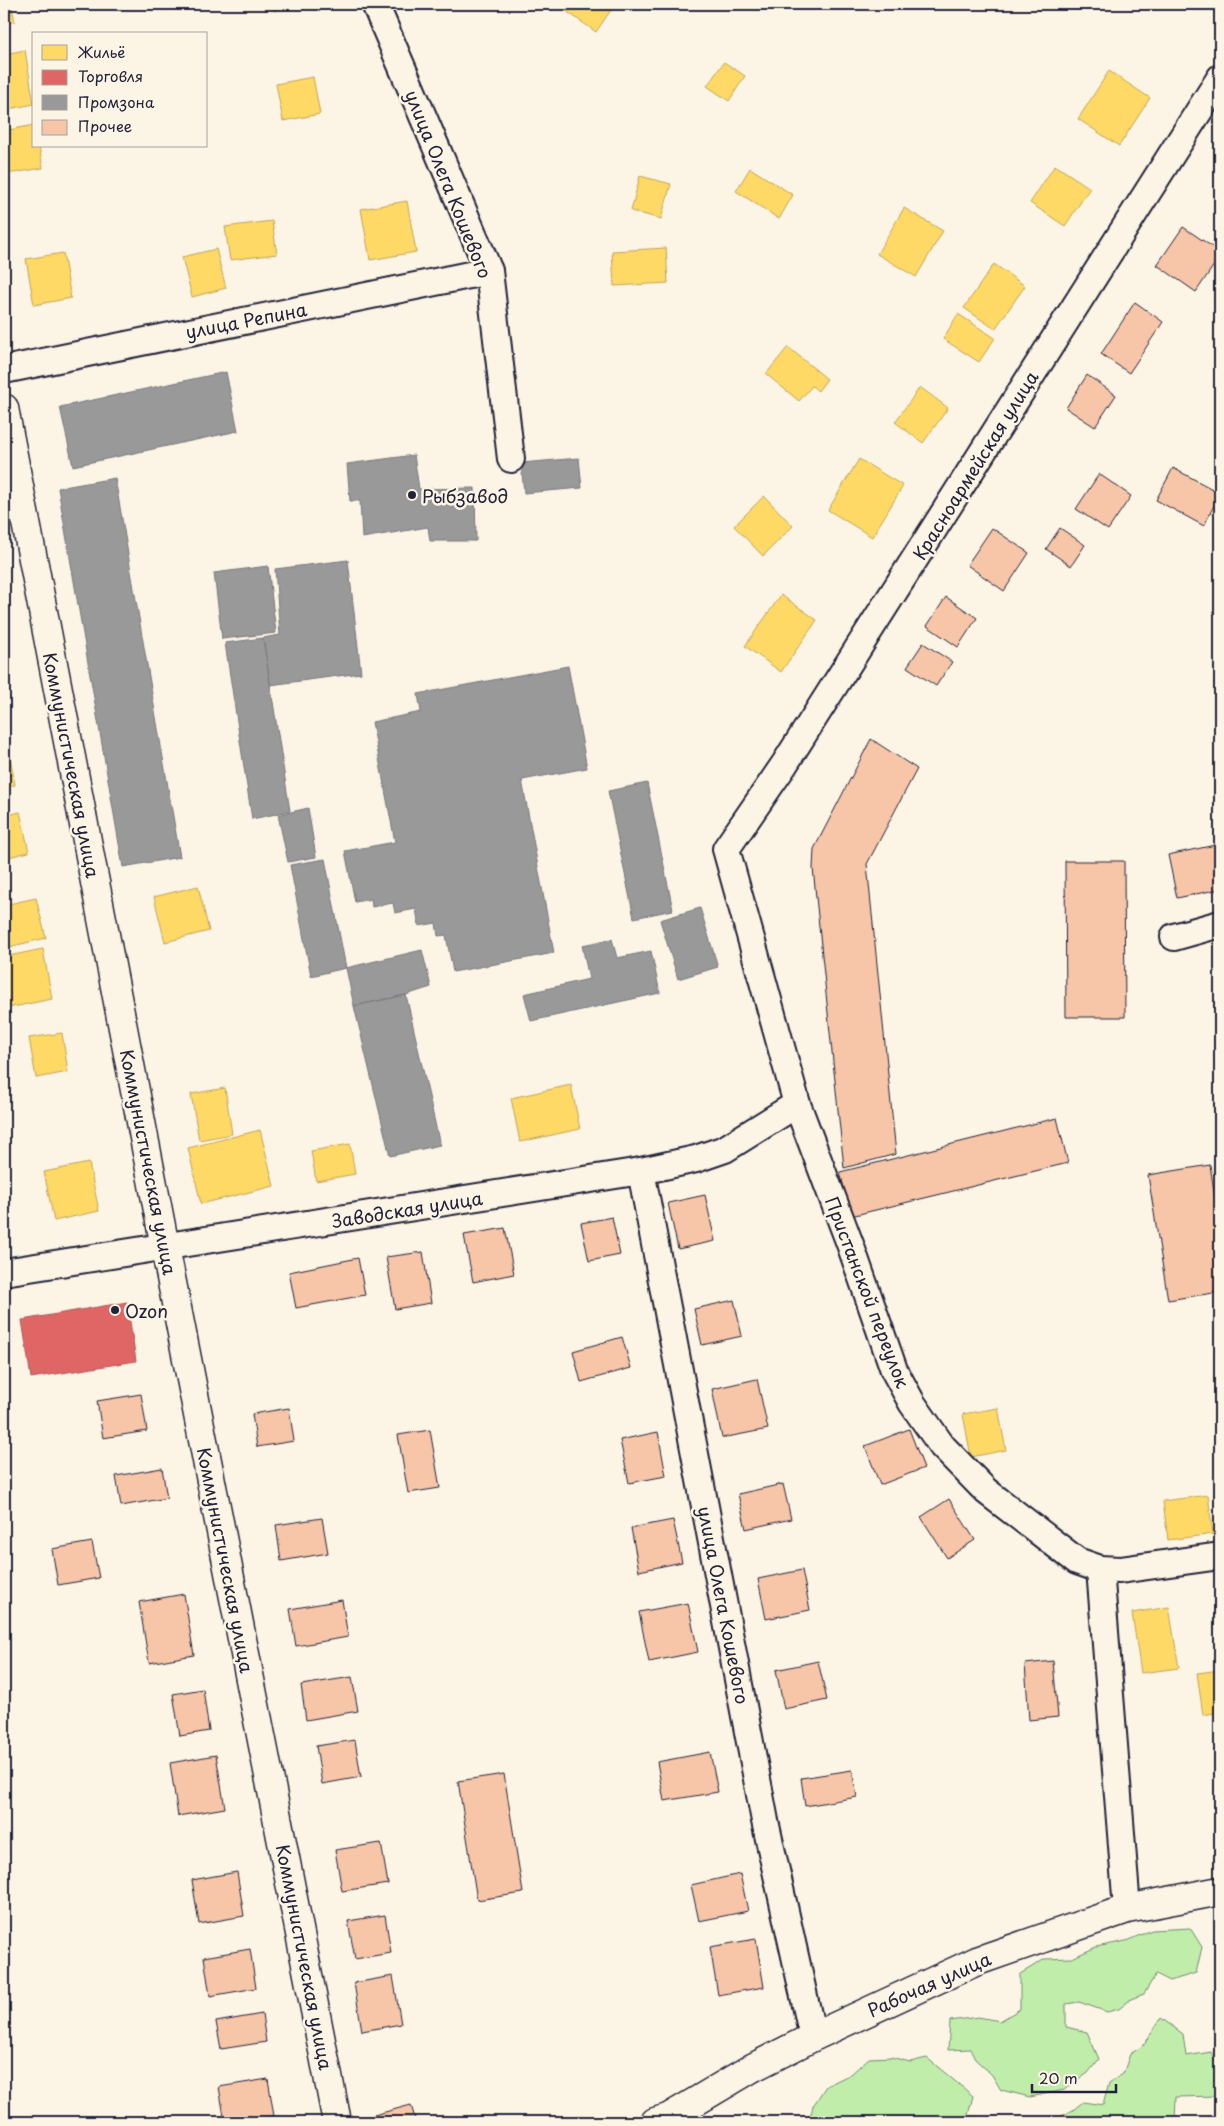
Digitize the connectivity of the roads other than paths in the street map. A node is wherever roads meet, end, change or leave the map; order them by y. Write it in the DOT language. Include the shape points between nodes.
graph roads {
  1 [pos="375,4"];
  2 [pos="1220,78"];
  3 [pos="489,271"];
  4 [pos="4,370"];
  5 [pos="4,408"];
  6 [pos="511,459"];
  7 [pos="726,849"];
  8 [pos="1220,924"];
  9 [pos="1174,937"];
  10 [pos="797,1104"];
  11 [pos="641,1171"];
  12 [pos="165,1247"];
  13 [pos="4,1272"];
  14 [pos="1220,1556"];
  15 [pos="1100,1569"];
  16 [pos="1220,1891"];
  17 [pos="1126,1909"];
  18 [pos="812,2037"];
  19 [pos="337,2122"];
  20 [pos="654,2122"];
  1 -- 3 [label="street, улица Олега Кошевого"];
  2 -- 7 [label="street, Красноармейская улица" via="790,756"];
  3 -- 4 [label="street, улица Репина"];
  3 -- 6 [label="street, улица Олега Кошевого"];
  5 -- 12 [label="street, Коммунистическая улица"];
  7 -- 10 [label="street, Пристанской переулок"];
  8 -- 9 [label="street"];
  10 -- 11 [label="street, Заводская улица" via="725,1149"];
  10 -- 15 [label="street, Пристанской переулок" via="894,1370 912,1402 942,1446 986,1491 1077,1561"];
  11 -- 12 [label="street, Заводская улица"];
  11 -- 18 [label="street, улица Олега Кошевого" via="765,1821"];
  12 -- 13 [label="street, Заводская улица"];
  12 -- 19 [label="street, Коммунистическая улица"];
  14 -- 15 [label="street, Пристанской переулок" via="1120,1570"];
  15 -- 17 [label="street"];
  16 -- 17 [label="street, Рабочая улица"];
  17 -- 18 [label="street, Рабочая улица" via="977,1961"];
  18 -- 20 [label="street, Рабочая улица" via="668,2118"];
}
